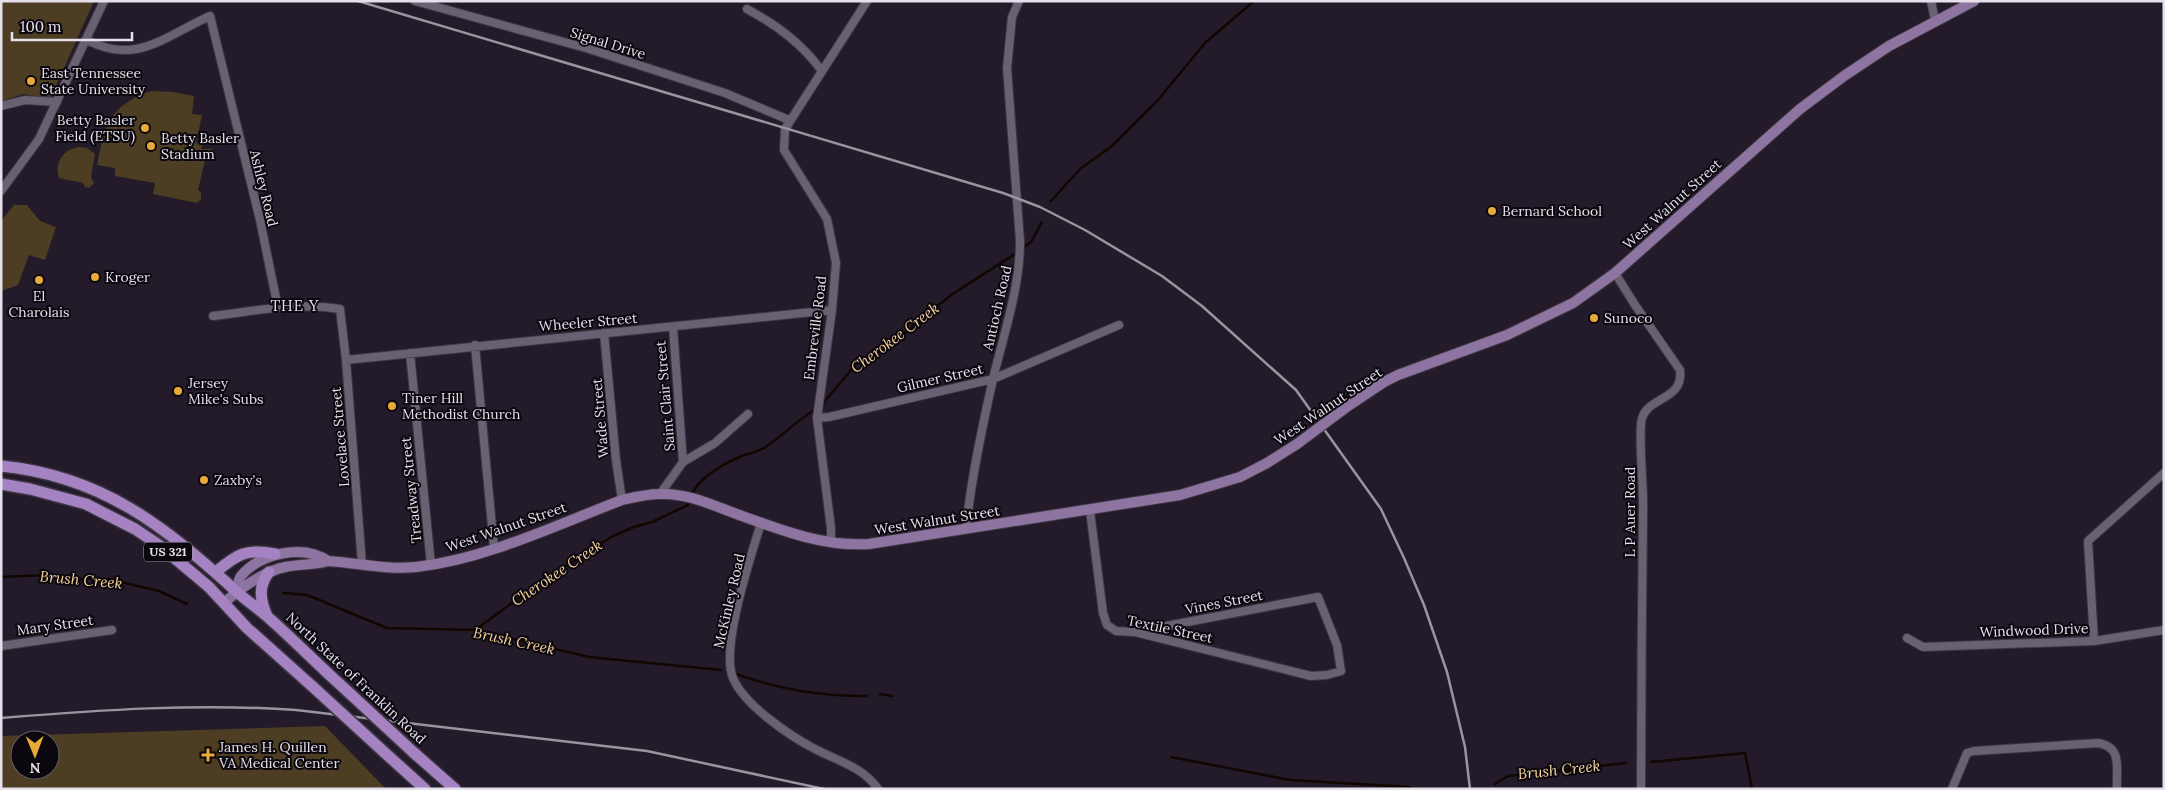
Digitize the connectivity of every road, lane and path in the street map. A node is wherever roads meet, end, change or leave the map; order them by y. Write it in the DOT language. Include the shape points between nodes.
graph roads {
  1 [pos="104,1"];
  2 [pos="415,1"];
  3 [pos="867,1"];
  4 [pos="1019,1"];
  5 [pos="1931,1"];
  6 [pos="1974,1"];
  7 [pos="747,10"];
  8 [pos="1935,20"];
  9 [pos="87,40"];
  10 [pos="822,71"];
  11 [pos="57,102"];
  12 [pos="1,106"];
  13 [pos="789,120"];
  14 [pos="1,191"];
  15 [pos="1615,273"];
  16 [pos="278,308"];
  17 [pos="832,310"];
  18 [pos="213,316"];
  19 [pos="1119,325"];
  20 [pos="672,327"];
  21 [pos="604,333"];
  22 [pos="475,345"];
  23 [pos="410,353"];
  24 [pos="346,360"];
  25 [pos="994,379"];
  26 [pos="817,412"];
  27 [pos="748,414"];
  28 [pos="683,462"];
  29 [pos="1,466"];
  30 [pos="2164,473"];
  31 [pos="1,484"];
  32 [pos="660,494"];
  33 [pos="622,500"];
  34 [pos="1090,511"];
  35 [pos="761,523"];
  36 [pos="966,529"];
  37 [pos="831,543"];
  38 [pos="494,548"];
  39 [pos="275,554"];
  40 [pos="328,560"];
  41 [pos="362,564"];
  42 [pos="431,565"];
  43 [pos="216,572"];
  44 [pos="269,572"];
  45 [pos="236,592"];
  46 [pos="224,603"];
  47 [pos="268,617"];
  48 [pos="112,630"];
  49 [pos="2164,630"];
  50 [pos="1135,632"];
  51 [pos="1907,638"];
  52 [pos="2094,641"];
  53 [pos="1,646"];
  54 [pos="1341,671"];
  55 [pos="425,789"];
  56 [pos="455,789"];
  57 [pos="878,789"];
  58 [pos="1641,789"];
  59 [pos="1952,789"];
  60 [pos="2117,789"];
  1 -- 9 [label="street"];
  2 -- 13 [label="street, Signal Drive" via="586,48 725,93"];
  3 -- 10 [label="street, Embreville Road"];
  4 -- 25 [label="street, Antioch Road" via="1012,17 1007,68 1020,265"];
  5 -- 8 [label="street"];
  6 -- 8 [label="main road, West Walnut Street"];
  7 -- 10 [label="street" via="776,25"];
  8 -- 15 [label="main road, West Walnut Street" via="1867,60 1800,109"];
  9 -- 11 [label="street"];
  9 -- 16 [label="street, Ashley Road" via="113,51 136,50 210,16"];
  10 -- 13 [label="street, Embreville Road"];
  11 -- 12 [label="street" via="25,100"];
  11 -- 14 [label="street" via="39,139"];
  13 -- 17 [label="street, Embreville Road" via="784,150 827,219 836,263"];
  15 -- 34 [label="main road, West Walnut Street, bridge" via="1545,318 1384,382 1268,463 1218,485"];
  15 -- 58 [label="street, L P Auer Road" via="1680,370 1681,377 1680,385 1652,404 1641,422 1644,492"];
  16 -- 18 [label="street"];
  16 -- 24 [label="street, Lovelace Street" via="340,309"];
  17 -- 20 [label="street, Wheeler Street"];
  17 -- 26 [label="street, Embreville Road"];
  19 -- 25 [label="street, Gilmer Street"];
  20 -- 21 [label="street, Wheeler Street"];
  20 -- 28 [label="street, Saint Clair Street"];
  21 -- 22 [label="street, Wheeler Street"];
  21 -- 33 [label="street, Wade Street"];
  22 -- 23 [label="street, Wheeler Street"];
  22 -- 38 [label="street"];
  23 -- 24 [label="street, Wheeler Street"];
  23 -- 42 [label="street, Treadway Street"];
  24 -- 41 [label="street, Lovelace Street"];
  25 -- 26 [label="street, Gilmer Street" via="830,417"];
  25 -- 36 [label="street, Antioch Road"];
  26 -- 37 [label="street, Embreville Road"];
  27 -- 28 [label="street" via="715,443"];
  28 -- 32 [label="street"];
  29 -- 43 [label="highway, US 321" via="63,478 116,500 170,533"];
  30 -- 52 [label="street" via="2088,541"];
  31 -- 46 [label="highway, US 321" via="86,504 121,520 166,551"];
  32 -- 33 [label="main road, West Walnut Street"];
  32 -- 35 [label="main road, West Walnut Street" via="690,497"];
  33 -- 38 [label="main road, West Walnut Street"];
  34 -- 36 [label="main road, West Walnut Street"];
  34 -- 50 [label="street, Textile Street" via="1107,626"];
  35 -- 37 [label="main road, West Walnut Street"];
  35 -- 57 [label="street, McKinley Road" via="731,638 729,657 733,679 750,702 778,726 863,772"];
  36 -- 37 [label="main road, West Walnut Street" via="868,544"];
  38 -- 42 [label="main road, West Walnut Street"];
  39 -- 40 [label="main road, West Walnut Street" via="320,555"];
  39 -- 43 [label="highway" via="261,551 243,553"];
  39 -- 45 [label="main road, West Walnut Street" via="240,577"];
  40 -- 41 [label="main road, West Walnut Street"];
  40 -- 44 [label="main road, West Walnut Street"];
  41 -- 42 [label="main road, West Walnut Street"];
  43 -- 45 [label="highway, US 321"];
  44 -- 45 [label="main road, West Walnut Street"];
  44 -- 47 [label="highway" via="261,592"];
  45 -- 46 [label="main road, West Walnut Street"];
  45 -- 47 [label="highway, North State of Franklin Road / US 321"];
  46 -- 55 [label="highway, US 321, bridge" via="247,628"];
  47 -- 56 [label="highway, North State of Franklin Road / US 321, bridge"];
  48 -- 53 [label="street, Mary Street"];
  49 -- 52 [label="street, Windwood Drive"];
  50 -- 54 [label="street, Textile Street" via="1311,676 1327,676"];
  50 -- 54 [label="street, Vines Street" via="1318,597 1336,644"];
  51 -- 52 [label="street, Windwood Drive" via="1923,648"];
  59 -- 60 [label="street" via="1967,754 1974,751 2098,743 2112,747 2116,752"];
}
